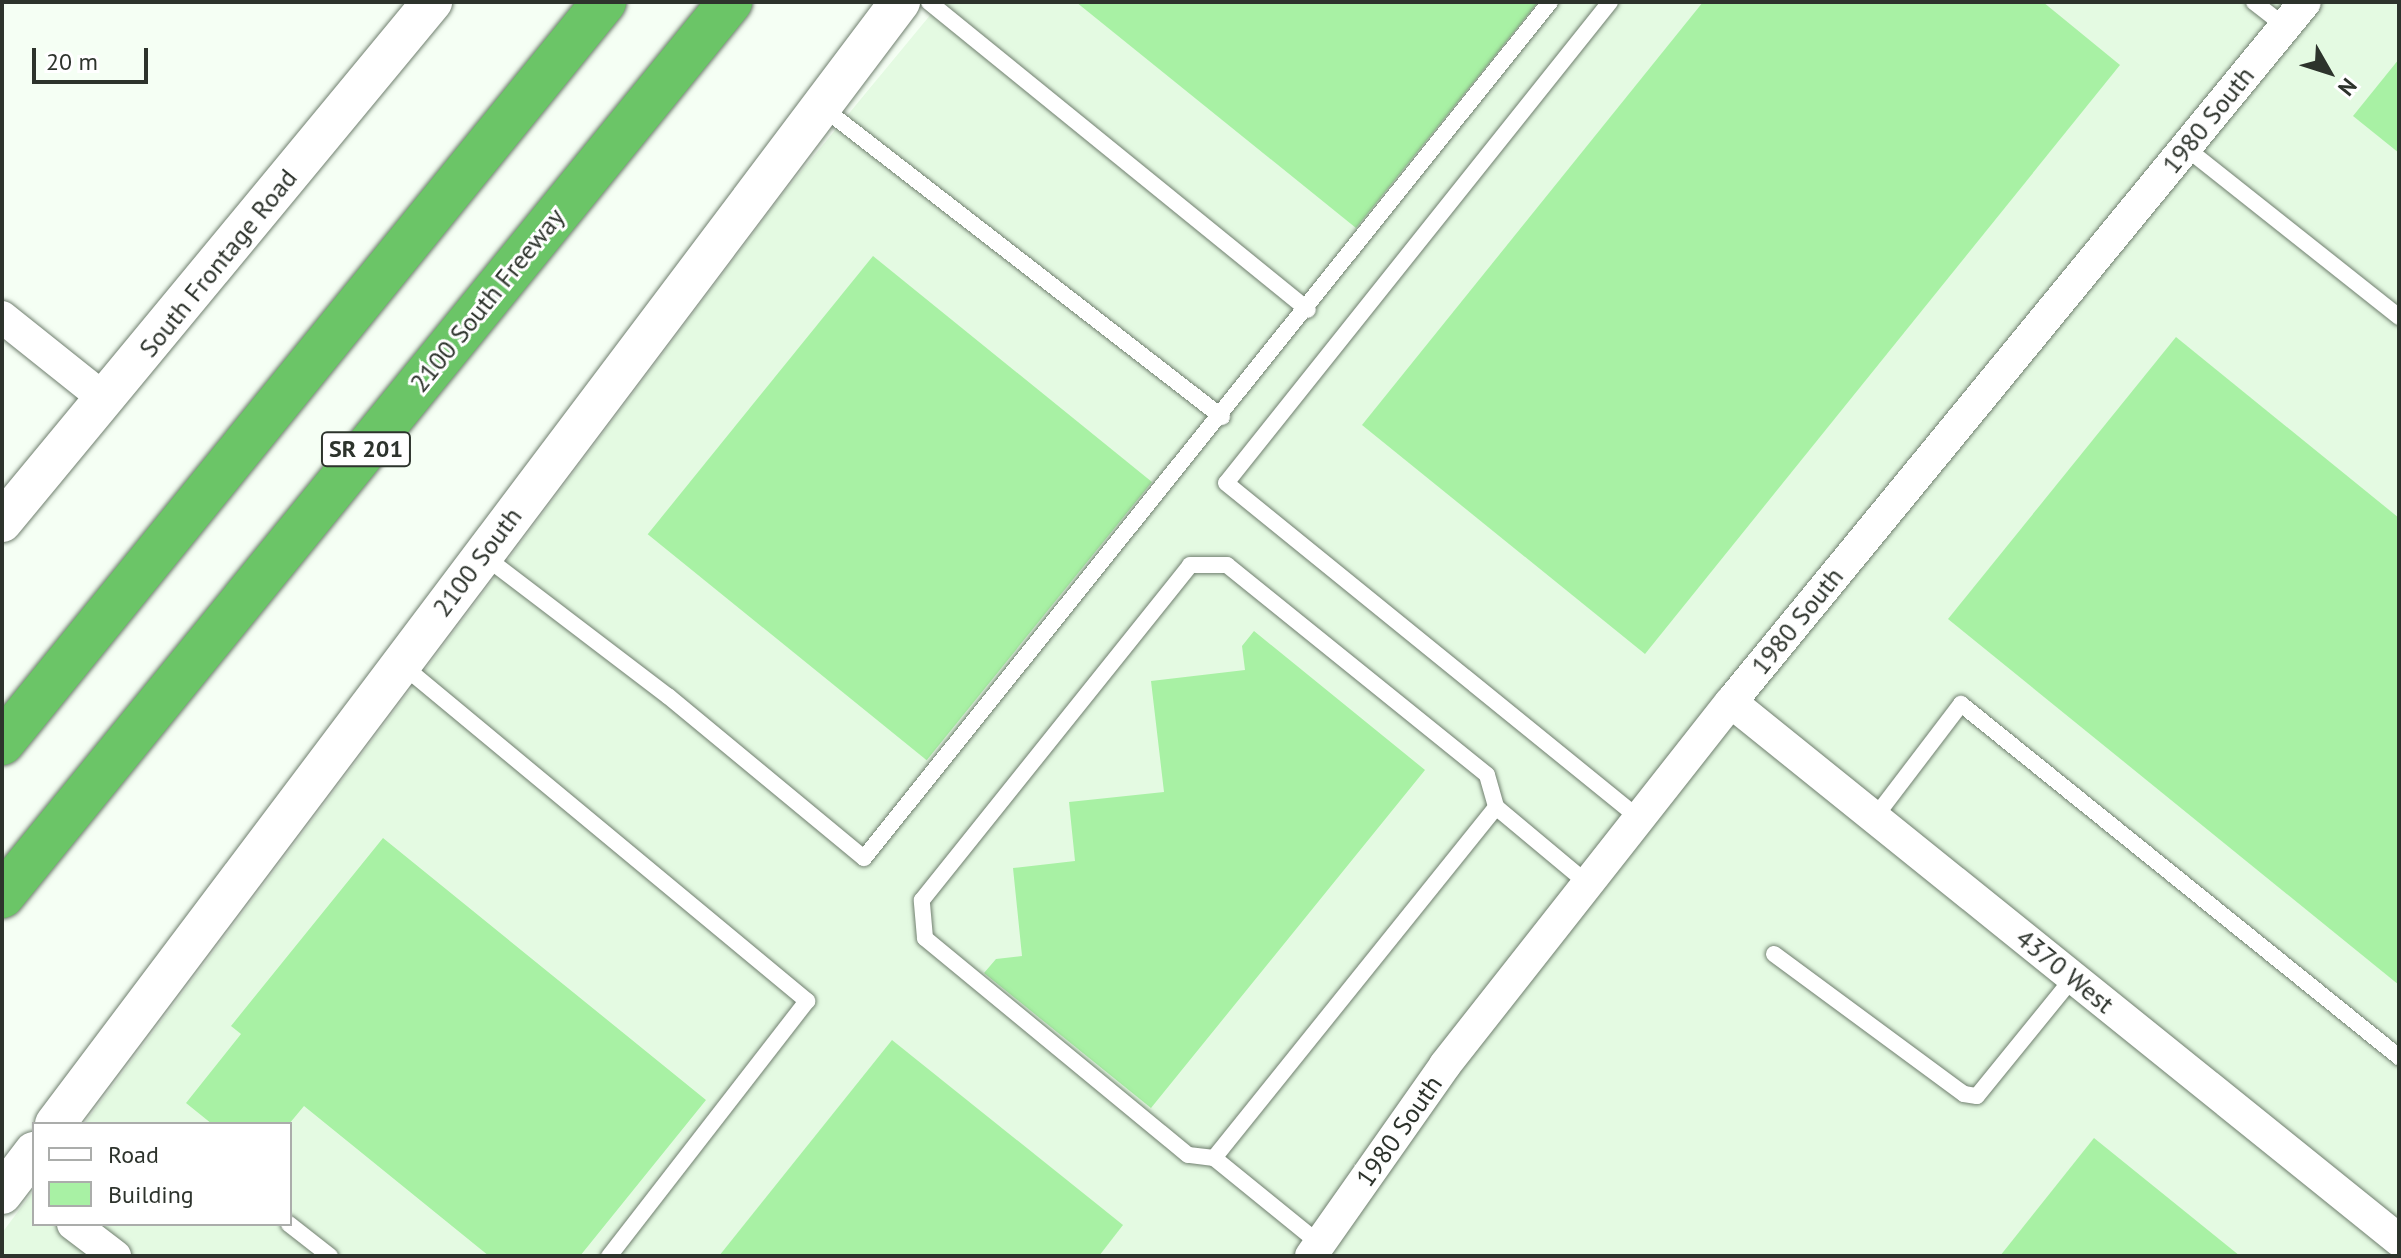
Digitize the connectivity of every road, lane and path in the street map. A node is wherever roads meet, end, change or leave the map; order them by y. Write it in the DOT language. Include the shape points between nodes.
graph roads {
  1 [pos="432,2"];
  2 [pos="604,2"];
  3 [pos="730,2"];
  4 [pos="900,2"];
  5 [pos="929,2"];
  6 [pos="1550,2"];
  7 [pos="1610,2"];
  8 [pos="2254,2"];
  9 [pos="2295,14"];
  10 [pos="821,106"];
  11 [pos="2186,148"];
  12 [pos="1308,310"];
  13 [pos="2,317"];
  14 [pos="2399,317"];
  15 [pos="106,400"];
  16 [pos="1222,417"];
  17 [pos="2,522"];
  18 [pos="483,555"];
  19 [pos="399,663"];
  20 [pos="1731,702"];
  21 [pos="127,741"];
  22 [pos="2,743"];
  23 [pos="1496,807"];
  24 [pos="1875,817"];
  25 [pos="1640,819"];
  26 [pos="1588,884"];
  27 [pos="2,896"];
  28 [pos="2,910"];
  29 [pos="1774,954"];
  30 [pos="2073,978"];
  31 [pos="2399,1057"];
  32 [pos="56,1122"];
  33 [pos="1214,1158"];
  34 [pos="76,1226"];
  35 [pos="292,1226"];
  36 [pos="2399,1240"];
  37 [pos="1315,1250"];
  38 [pos="115,1256"];
  39 [pos="330,1256"];
  40 [pos="609,1256"];
  1 -- 15 [label="street, South Frontage Road"];
  2 -- 22 [label="highway"];
  3 -- 21 [label="highway, 2100 South Freeway / SR 201"];
  4 -- 10 [label="street, 2100 South"];
  5 -- 12 [label="lane"];
  6 -- 12 [label="lane"];
  7 -- 25 [label="lane" via="1226,483"];
  8 -- 9 [label="lane"];
  9 -- 11 [label="street, 1980 South"];
  10 -- 16 [label="lane"];
  10 -- 18 [label="street, 2100 South"];
  11 -- 14 [label="lane"];
  11 -- 20 [label="street, 1980 South"];
  12 -- 16 [label="lane"];
  13 -- 15 [label="street"];
  15 -- 17 [label="street, South Frontage Road"];
  16 -- 18 [label="lane" via="864,858"];
  18 -- 19 [label="street, 2100 South"];
  19 -- 32 [label="street, 2100 South"];
  19 -- 40 [label="lane" via="807,1001"];
  20 -- 24 [label="street, 4370 West"];
  20 -- 25 [label="street, 1980 South"];
  21 -- 27 [label="highway, 2100 South Freeway / SR 201"];
  21 -- 28 [label="highway"];
  23 -- 26 [label="lane"];
  23 -- 33 [label="lane"];
  23 -- 33 [label="lane" via="1487,775 1227,565 1190,565 922,900 925,938 1188,1155"];
  24 -- 30 [label="street, 4370 West"];
  24 -- 31 [label="lane" via="1961,704"];
  25 -- 26 [label="street, 1980 South"];
  26 -- 37 [label="street, 1980 South" via="1445,1065"];
  29 -- 30 [label="lane" via="1964,1094 1977,1096"];
  30 -- 36 [label="street, 4370 West"];
  33 -- 37 [label="lane"];
  34 -- 38 [label="street"];
  35 -- 39 [label="lane"];
}
